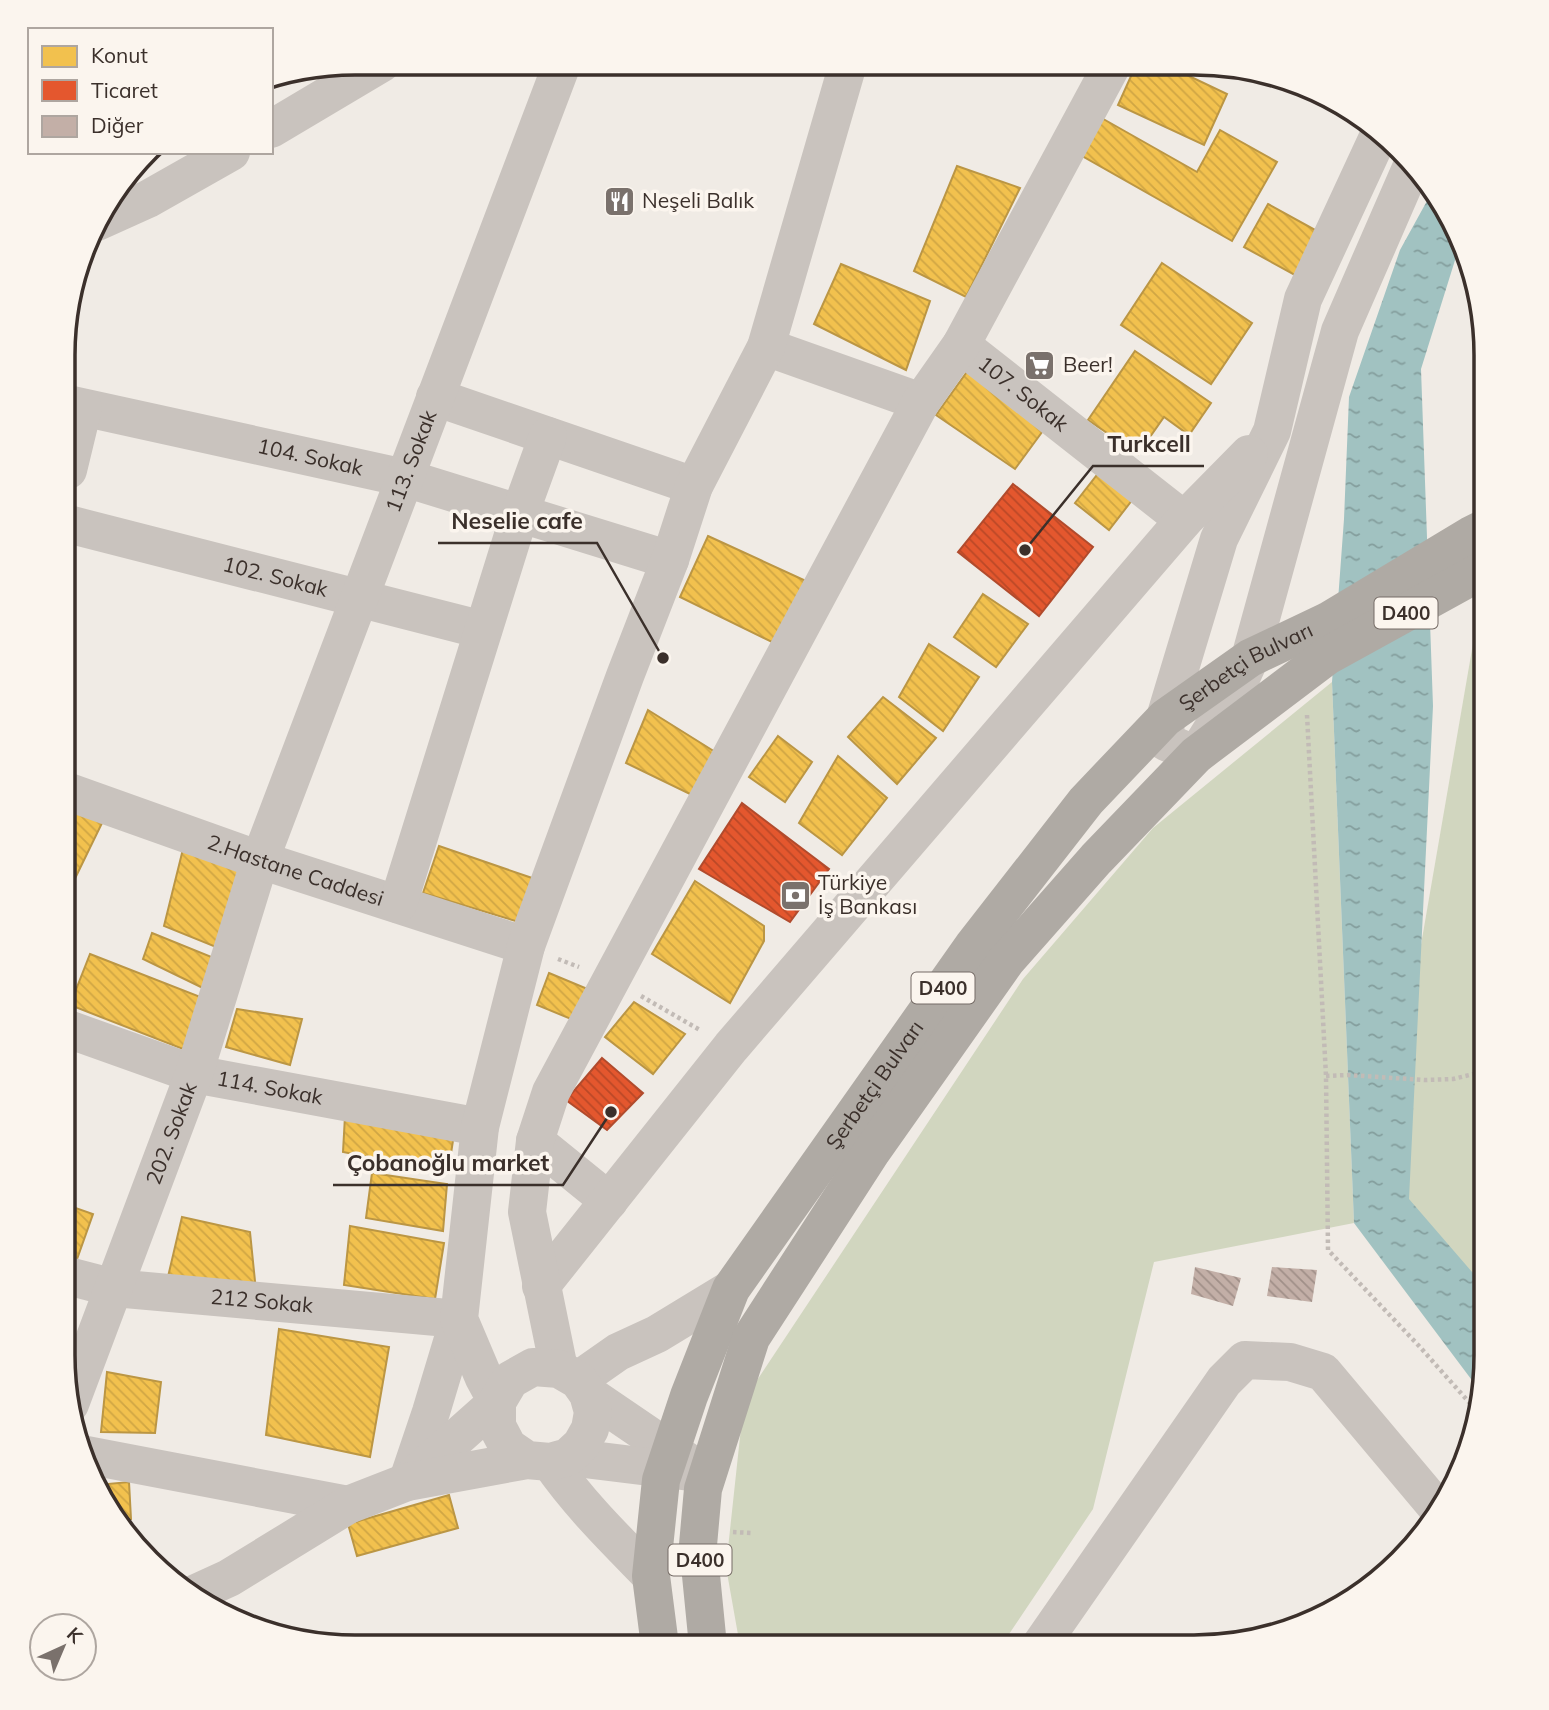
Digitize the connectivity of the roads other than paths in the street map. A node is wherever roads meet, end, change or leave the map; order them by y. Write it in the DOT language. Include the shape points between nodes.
graph roads {
  1 [pos="362,75"];
  2 [pos="558,75"];
  3 [pos="845,75"];
  4 [pos="1107,75"];
  5 [pos="273,128"];
  6 [pos="1375,143"];
  7 [pos="227,154"];
  8 [pos="1408,176"];
  9 [pos="113,215"];
  10 [pos="961,345"];
  11 [pos="766,347"];
  12 [pos="435,397"];
  13 [pos="921,401"];
  14 [pos="76,406"];
  15 [pos="1272,431"];
  16 [pos="548,436"];
  17 [pos="405,478"];
  18 [pos="694,486"];
  19 [pos="520,513"];
  20 [pos="1184,520"];
  21 [pos="75,526"];
  22 [pos="1474,555"];
  23 [pos="670,560"];
  24 [pos="359,598"];
  25 [pos="483,631"];
  26 [pos="1320,650"];
  27 [pos="1250,658"];
  28 [pos="1165,718"];
  29 [pos="1196,755"];
  30 [pos="75,794"];
  31 [pos="260,860"];
  32 [pos="398,904"];
  33 [pos="526,946"];
  34 [pos="75,1032"];
  35 [pos="194,1074"];
  36 [pos="480,1127"];
  37 [pos="535,1141"];
  38 [pos="609,1201"];
  39 [pos="75,1278"];
  40 [pos="541,1286"];
  41 [pos="114,1288"];
  42 [pos="731,1289"];
  43 [pos="459,1319"];
  44 [pos="575,1381"];
  45 [pos="77,1383"];
  46 [pos="497,1402"];
  47 [pos="95,1457"];
  48 [pos="548,1460"];
  49 [pos="668,1460"];
  50 [pos="707,1475"];
  51 [pos="407,1482"];
  52 [pos="1432,1502"];
  53 [pos="348,1505"];
  54 [pos="651,1576"];
  55 [pos="203,1590"];
  56 [pos="659,1635"];
  57 [pos="707,1635"];
  58 [pos="1048,1635"];
  1 -- 5 [label="street"];
  2 -- 12 [label="street, 113. Sokak"];
  3 -- 11 [label="street"];
  4 -- 10 [label="street"];
  6 -- 15 [label="street" via="1303,299"];
  7 -- 9 [label="street"];
  8 -- 27 [label="street" via="1340,331"];
  10 -- 13 [label="street"];
  10 -- 20 [label="street, 107. Sokak"];
  11 -- 13 [label="street"];
  11 -- 18 [label="street"];
  12 -- 16 [label="street"];
  12 -- 17 [label="street, 113. Sokak"];
  13 -- 37 [label="street" via="551,1092"];
  14 -- 17 [label="street, 104. Sokak"];
  15 -- 20 [label="street"];
  15 -- 28 [label="street" via="1219,539"];
  16 -- 18 [label="street"];
  16 -- 19 [label="street"];
  17 -- 19 [label="street, 104. Sokak"];
  17 -- 24 [label="street, 113. Sokak"];
  18 -- 23 [label="street"];
  19 -- 23 [label="street, 104. Sokak"];
  19 -- 25 [label="street"];
  20 -- 38 [label="street" via="731,1047"];
  21 -- 24 [label="street, 102. Sokak"];
  22 -- 26 [label="highway, D400"];
  23 -- 33 [label="street"];
  24 -- 25 [label="street, 102. Sokak"];
  24 -- 31 [label="street, 113. Sokak"];
  25 -- 32 [label="street"];
  26 -- 27 [label="highway, Şerbetçi Bulvarı / D400"];
  26 -- 29 [label="highway, Şerbetçi Bulvarı / D400"];
  27 -- 28 [label="highway, Şerbetçi Bulvarı / D400"];
  27 -- 29 [label="street" via="1233,696"];
  28 -- 29 [label="street" via="1166,742"];
  28 -- 42 [label="highway, Şerbetçi Bulvarı / D400" via="1086,801 973,946"];
  29 -- 50 [label="highway, Şerbetçi Bulvarı / D400" via="1006,961 872,1151 751,1338"];
  30 -- 31 [label="street, 2.Hastane Caddesi"];
  31 -- 32 [label="street, 2.Hastane Caddesi"];
  31 -- 35 [label="street, 202. Sokak"];
  32 -- 33 [label="street, 2.Hastane Caddesi"];
  33 -- 36 [label="street"];
  34 -- 35 [label="street, 114. Sokak"];
  35 -- 36 [label="street, 114. Sokak"];
  35 -- 41 [label="street, 202. Sokak"];
  36 -- 43 [label="street"];
  37 -- 38 [label="street"];
  37 -- 40 [label="street" via="527,1212"];
  38 -- 40 [label="street"];
  39 -- 41 [label="street, 212 Sokak"];
  40 -- 44 [label="street" via="552,1329"];
  41 -- 43 [label="street, 212 Sokak"];
  41 -- 45 [label="street, 202. Sokak"];
  42 -- 44 [label="street"];
  42 -- 49 [label="highway, Şerbetçi Bulvarı / D400"];
  43 -- 46 [label="street"];
  43 -- 51 [label="street"];
  44 -- 46 [label="street" via="533,1367 510,1380"];
  44 -- 48 [label="street" via="593,1412 590,1429 581,1446"];
  44 -- 49 [label="street"];
  46 -- 48 [label="street" via="497,1426 508,1447"];
  46 -- 51 [label="street"];
  47 -- 53 [label="street"];
  48 -- 49 [label="street"];
  48 -- 51 [label="street"];
  48 -- 54 [label="street" via="589,1512"];
  49 -- 50 [label="street"];
  49 -- 54 [label="highway, Şerbetçi Bulvarı / D400" via="660,1490"];
  50 -- 57 [label="highway, Şerbetçi Bulvarı / D400" via="698,1545"];
  51 -- 53 [label="street"];
  52 -- 58 [label="street" via="1323,1373 1290,1362 1245,1360 1224,1381"];
  53 -- 55 [label="street"];
  54 -- 56 [label="highway, Şerbetçi Bulvarı / D400"];
}
